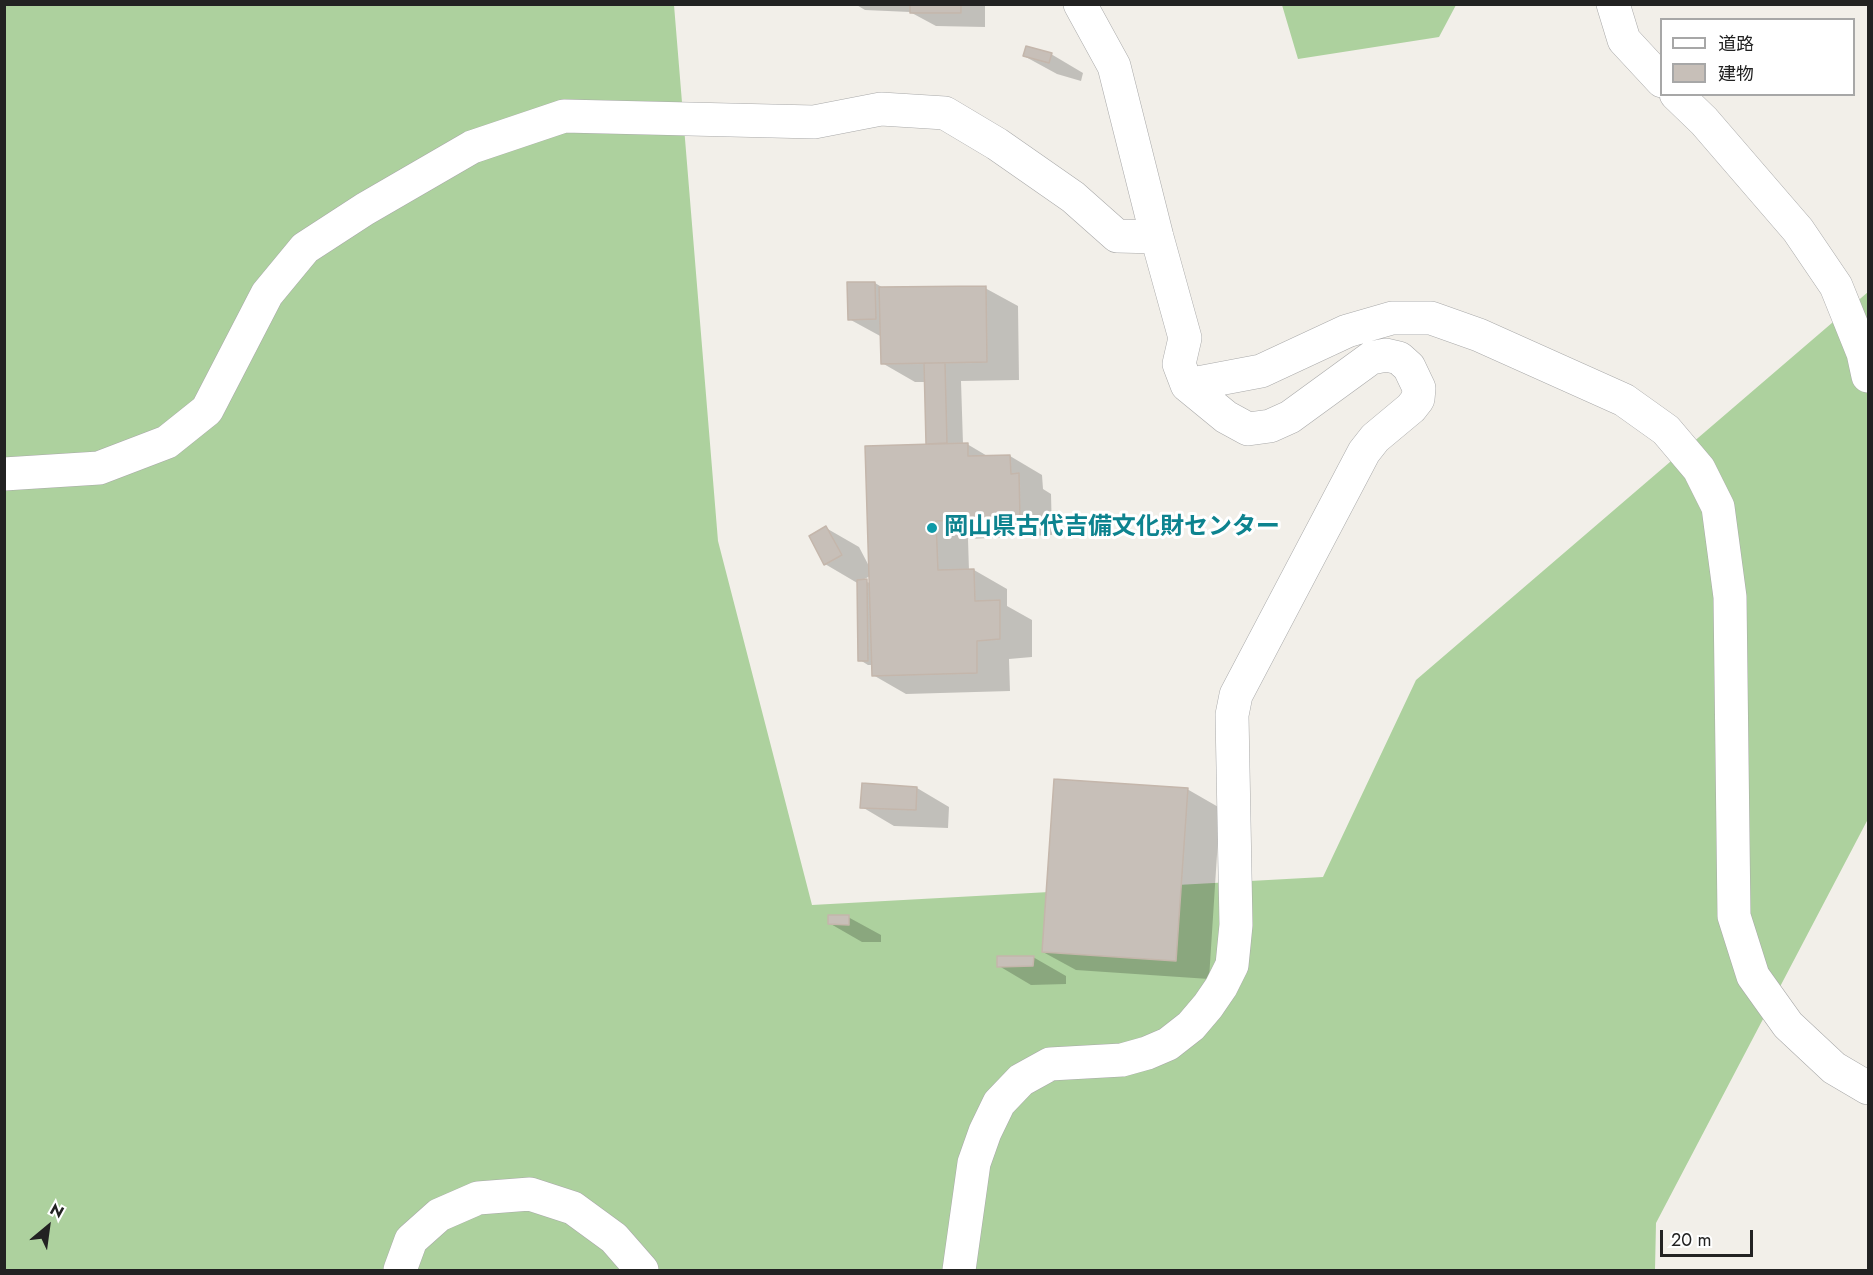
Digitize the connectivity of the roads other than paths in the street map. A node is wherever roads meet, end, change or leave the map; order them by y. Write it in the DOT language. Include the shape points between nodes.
graph roads {
  1 [pos="1080,4"];
  2 [pos="1613,4"];
  3 [pos="1660,79"];
  4 [pos="1678,96"];
  5 [pos="1157,237"];
  6 [pos="1869,376"];
  7 [pos="1186,385"];
  8 [pos="4,474"];
  9 [pos="1869,1088"];
  10 [pos="400,1270"];
  11 [pos="642,1270"];
  12 [pos="959,1270"];
  1 -- 5 [label="street" via="1114,66"];
  2 -- 3 [label="street" via="1624,40"];
  4 -- 6 [label="street" via="1798,230 1836,286"];
  5 -- 7 [label="street" via="1185,338 1179,364"];
  5 -- 8 [label="street" via="1117,236 1074,197 945,113 881,109 814,122 564,116 472,147 304,248 267,294 207,411 167,442 99,468"];
  7 -- 9 [label="street" via="1261,371 1347,332 1392,318 1431,318 1479,335 1624,400 1666,430 1699,469 1718,507 1730,597 1734,916 1753,976 1788,1025 1834,1068"];
  7 -- 12 [label="street" via="1248,429 1270,426 1290,417 1371,358 1399,358 1409,367 1419,388 1418,399 1411,408 1364,452 1236,695 1232,716 1236,925 1232,964 1221,987 1191,1026 1168,1044 1122,1060 1050,1064 1021,1080 999,1103 974,1163"];
  10 -- 11 [label="street" via="411,1240 439,1215 478,1198 530,1194 573,1208 614,1238"];
}
